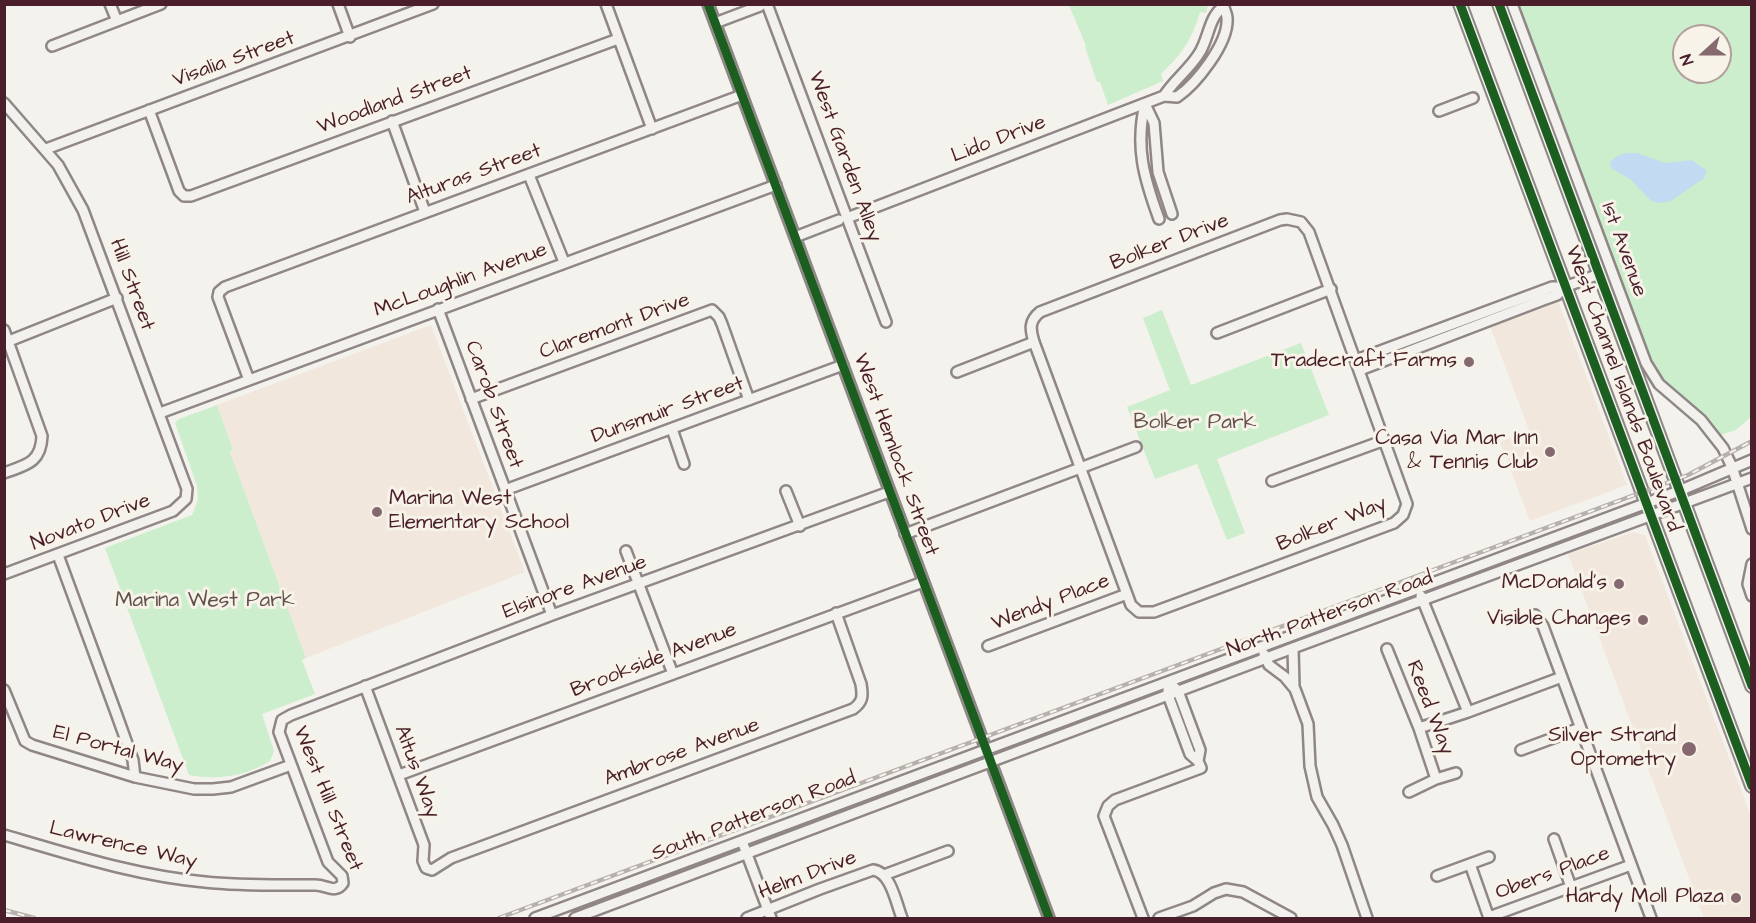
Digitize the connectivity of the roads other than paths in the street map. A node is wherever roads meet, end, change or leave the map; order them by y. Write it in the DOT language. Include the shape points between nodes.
graph roads {
  1 [pos="110,4"];
  2 [pos="161,4"];
  3 [pos="338,4"];
  4 [pos="433,4"];
  5 [pos="606,4"];
  6 [pos="708,4"];
  7 [pos="1460,4"];
  8 [pos="1499,4"];
  9 [pos="1512,4"];
  10 [pos="764,5"];
  11 [pos="1223,6"];
  12 [pos="117,21"];
  13 [pos="715,23"];
  14 [pos="350,37"];
  15 [pos="618,39"];
  16 [pos="52,46"];
  17 [pos="742,95"];
  18 [pos="1164,96"];
  19 [pos="1473,98"];
  20 [pos="4,102"];
  21 [pos="1146,104"];
  22 [pos="149,110"];
  23 [pos="1438,111"];
  24 [pos="392,121"];
  25 [pos="652,129"];
  26 [pos="46,149"];
  27 [pos="530,175"];
  28 [pos="776,185"];
  29 [pos="425,212"];
  30 [pos="1172,214"];
  31 [pos="843,219"];
  32 [pos="1159,219"];
  33 [pos="795,237"];
  34 [pos="564,262"];
  35 [pos="1599,274"];
  36 [pos="1565,287"];
  37 [pos="1331,289"];
  38 [pos="117,298"];
  39 [pos="438,309"];
  40 [pos="886,322"];
  41 [pos="4,330"];
  42 [pos="1217,333"];
  43 [pos="9,341"];
  44 [pos="1034,342"];
  45 [pos="1356,360"];
  46 [pos="843,365"];
  47 [pos="1360,370"];
  48 [pos="957,372"];
  49 [pos="249,380"];
  50 [pos="471,399"];
  51 [pos="749,400"];
  52 [pos="160,413"];
  53 [pos="672,429"];
  54 [pos="1385,440"];
  55 [pos="1136,447"];
  56 [pos="1752,460"];
  57 [pos="684,464"];
  58 [pos="1732,467"];
  59 [pos="1081,468"];
  60 [pos="4,473"];
  61 [pos="1752,478"];
  62 [pos="1272,481"];
  63 [pos="1738,483"];
  64 [pos="505,490"];
  65 [pos="786,491"];
  66 [pos="1679,491"];
  67 [pos="889,492"];
  68 [pos="186,499"];
  69 [pos="1683,503"];
  70 [pos="1647,509"];
  71 [pos="800,526"];
  72 [pos="1752,529"];
  73 [pos="905,534"];
  74 [pos="626,551"];
  75 [pos="58,555"];
  76 [pos="1752,564"];
  77 [pos="4,574"];
  78 [pos="923,582"];
  79 [pos="639,583"];
  80 [pos="1418,588"];
  81 [pos="1127,594"];
  82 [pos="1752,596"];
  83 [pos="1422,600"];
  84 [pos="836,613"];
  85 [pos="552,615"];
  86 [pos="1535,615"];
  87 [pos="988,646"];
  88 [pos="1262,646"];
  89 [pos="1293,648"];
  90 [pos="1387,649"];
  91 [pos="1266,658"];
  92 [pos="673,674"];
  93 [pos="1562,677"];
  94 [pos="1169,681"];
  95 [pos="365,686"];
  96 [pos="1752,686"];
  97 [pos="1295,689"];
  98 [pos="4,690"];
  99 [pos="1178,691"];
  100 [pos="1168,695"];
  101 [pos="1468,712"];
  102 [pos="279,726"];
  103 [pos="1419,728"];
  104 [pos="1580,728"];
  105 [pos="986,750"];
  106 [pos="1521,750"];
  107 [pos="991,763"];
  108 [pos="291,765"];
  109 [pos="1200,765"];
  110 [pos="1456,773"];
  111 [pos="399,776"];
  112 [pos="135,777"];
  113 [pos="1436,779"];
  114 [pos="1752,786"];
  115 [pos="1408,792"];
  116 [pos="4,835"];
  117 [pos="1554,839"];
  118 [pos="742,841"];
  119 [pos="948,851"];
  120 [pos="747,854"];
  121 [pos="1490,857"];
  122 [pos="1470,864"];
  123 [pos="1631,865"];
  124 [pos="428,870"];
  125 [pos="884,875"];
  126 [pos="1437,876"];
  127 [pos="341,886"];
  128 [pos="1571,887"];
  129 [pos="770,915"];
  130 [pos="535,918"];
  131 [pos="575,918"];
  132 [pos="747,918"];
  133 [pos="902,918"];
  134 [pos="1049,918"];
  135 [pos="1143,918"];
  136 [pos="1159,918"];
  137 [pos="1291,918"];
  138 [pos="1367,918"];
  139 [pos="1489,918"];
  140 [pos="1651,918"];
  1 -- 12 [label="street"];
  2 -- 12 [label="street"];
  3 -- 14 [label="street"];
  4 -- 14 [label="street, Visalia Street"];
  5 -- 15 [label="street"];
  6 -- 13 [label="street, West Hemlock Street"];
  7 -- 36 [label="main road, West Channel Islands Boulevard"];
  8 -- 35 [label="main road, West Channel Islands Boulevard"];
  9 -- 58 [label="street, 1st Avenue" via="1646,363 1664,390 1710,429"];
  10 -- 13 [label="street"];
  10 -- 31 [label="street, West Garden Alley"];
  11 -- 18 [label="street, Lido Drive" via="1214,14 1200,52"];
  11 -- 18 [label="street, Lido Drive" via="1227,18 1212,59 1184,92 1177,97"];
  12 -- 16 [label="street"];
  13 -- 17 [label="street, West Hemlock Street"];
  14 -- 22 [label="street, Visalia Street"];
  15 -- 24 [label="street, Woodland Street"];
  15 -- 25 [label="street"];
  17 -- 25 [label="street, Alturas Street"];
  17 -- 28 [label="street, West Hemlock Street"];
  18 -- 21 [label="street, Lido Drive"];
  19 -- 23 [label="street"];
  20 -- 26 [label="street, Hill Street"];
  21 -- 30 [label="street" via="1154,123 1158,172"];
  21 -- 31 [label="street, Lido Drive"];
  21 -- 32 [label="street" via="1140,126 1141,152"];
  22 -- 24 [label="street, Woodland Street" via="184,196"];
  22 -- 26 [label="street, Visalia Street"];
  24 -- 29 [label="street"];
  25 -- 27 [label="street, Alturas Street"];
  26 -- 38 [label="street, Hill Street" via="83,210"];
  27 -- 29 [label="street, Alturas Street"];
  27 -- 34 [label="street"];
  28 -- 33 [label="street, West Hemlock Street"];
  28 -- 34 [label="street, McLoughlin Avenue"];
  29 -- 49 [label="street, Alturas Street" via="231,284 219,292"];
  31 -- 33 [label="street, Lido Drive"];
  31 -- 40 [label="street, West Garden Alley"];
  33 -- 46 [label="street, West Hemlock Street"];
  34 -- 39 [label="street, McLoughlin Avenue"];
  35 -- 36 [label="street"];
  35 -- 66 [label="main road, West Channel Islands Boulevard"];
  36 -- 45 [label="street" via="1552,287"];
  36 -- 47 [label="street" via="1557,295"];
  36 -- 70 [label="main road, West Channel Islands Boulevard"];
  37 -- 42 [label="street"];
  37 -- 44 [label="street, Bolker Drive" via="1306,227 1296,220 1280,220 1041,312 1030,326"];
  37 -- 45 [label="street, Bolker Drive"];
  38 -- 43 [label="street"];
  38 -- 52 [label="street, Hill Street"];
  39 -- 49 [label="street, McLoughlin Avenue"];
  39 -- 50 [label="street, Carob Street"];
  41 -- 43 [label="street"];
  43 -- 60 [label="street" via="39,426 42,446 29,464"];
  44 -- 48 [label="street"];
  44 -- 59 [label="street, Bolker Drive"];
  45 -- 47 [label="street, Bolker Way"];
  46 -- 51 [label="street, Dunsmuir Street"];
  46 -- 67 [label="street, West Hemlock Street"];
  47 -- 54 [label="street, Bolker Way"];
  49 -- 52 [label="street, McLoughlin Avenue"];
  50 -- 51 [label="street, Claremont Drive" via="712,310 722,324"];
  50 -- 64 [label="street, Carob Street"];
  51 -- 53 [label="street, Dunsmuir Street"];
  52 -- 68 [label="street, Hill Street" via="187,484"];
  53 -- 57 [label="street"];
  53 -- 64 [label="street, Dunsmuir Street"];
  54 -- 62 [label="street"];
  54 -- 81 [label="street, Bolker Way" via="1407,504 1394,523 1154,612 1139,612"];
  55 -- 59 [label="street"];
  56 -- 58 [label="street, North Patterson Road"];
  58 -- 63 [label="street, 1st Avenue"];
  58 -- 66 [label="street, North Patterson Road"];
  59 -- 73 [label="street"];
  59 -- 81 [label="street, Bolker Drive"];
  61 -- 63 [label="street, North Patterson Road"];
  63 -- 69 [label="street, North Patterson Road"];
  63 -- 72 [label="street, 1st Avenue"];
  64 -- 85 [label="street, Carob Street"];
  65 -- 71 [label="street"];
  66 -- 69 [label="main road, West Channel Islands Boulevard"];
  66 -- 70 [label="street, North Patterson Road"];
  67 -- 71 [label="street, Elsinore Avenue"];
  67 -- 73 [label="street, West Hemlock Street"];
  68 -- 75 [label="street, Novato Drive" via="173,511"];
  69 -- 70 [label="street, North Patterson Road"];
  69 -- 96 [label="main road, West Channel Islands Boulevard"];
  70 -- 80 [label="street, North Patterson Road"];
  70 -- 83 [label="street, North Patterson Road"];
  70 -- 114 [label="main road, West Channel Islands Boulevard"];
  71 -- 79 [label="street, Elsinore Avenue"];
  73 -- 78 [label="street, West Hemlock Street"];
  74 -- 79 [label="street"];
  75 -- 77 [label="street, Novato Drive"];
  75 -- 112 [label="street" via="133,760"];
  76 -- 82 [label="street" via="1748,584"];
  78 -- 84 [label="street, Brookside Avenue"];
  78 -- 105 [label="street, West Hemlock Street"];
  79 -- 85 [label="street, Elsinore Avenue"];
  79 -- 92 [label="street"];
  80 -- 83 [label="street"];
  80 -- 88 [label="street, North Patterson Road"];
  81 -- 87 [label="street, Wendy Place"];
  83 -- 89 [label="street, North Patterson Road"];
  83 -- 101 [label="street"];
  84 -- 92 [label="street, Brookside Avenue"];
  84 -- 124 [label="street, Ambrose Avenue" via="863,694 862,701 853,709 450,858"];
  85 -- 95 [label="street, Elsinore Avenue"];
  86 -- 93 [label="street"];
  88 -- 91 [label="street"];
  88 -- 94 [label="street, North Patterson Road"];
  89 -- 91 [label="street, North Patterson Road"];
  89 -- 97 [label="street"];
  90 -- 103 [label="street, Reed Way"];
  91 -- 97 [label="street"];
  91 -- 99 [label="street, North Patterson Road"];
  92 -- 111 [label="street, Brookside Avenue"];
  93 -- 101 [label="street"];
  93 -- 104 [label="street"];
  94 -- 99 [label="street"];
  94 -- 100 [label="street"];
  94 -- 105 [label="street, North Patterson Road"];
  95 -- 102 [label="street, Elsinore Avenue" via="291,715"];
  95 -- 111 [label="street, Altus Way"];
  97 -- 138 [label="street" via="1308,724 1311,773 1317,797 1342,845"];
  98 -- 112 [label="street, El Portal Way" via="24,741"];
  99 -- 100 [label="street, North Patterson Road"];
  99 -- 109 [label="street" via="1200,750"];
  100 -- 107 [label="street, North Patterson Road"];
  100 -- 109 [label="street" via="1190,754"];
  101 -- 103 [label="street"];
  102 -- 108 [label="street, West Hill Street"];
  103 -- 113 [label="street, Reed Way"];
  104 -- 106 [label="street"];
  104 -- 123 [label="street"];
  105 -- 107 [label="street, West Hemlock Street"];
  105 -- 118 [label="street, South Patterson Road"];
  107 -- 120 [label="street, South Patterson Road"];
  107 -- 134 [label="street, West Hemlock Street"];
  108 -- 112 [label="street, El Portal Way" via="231,787 213,789"];
  108 -- 127 [label="street, West Hill Street" via="328,862 342,876"];
  109 -- 135 [label="street" via="1115,800 1108,807 1104,819"];
  110 -- 113 [label="street"];
  111 -- 124 [label="street, Altus Way" via="424,845 423,864"];
  113 -- 115 [label="street"];
  116 -- 127 [label="street, Lawrence Way" via="165,877 244,885 318,884 334,890"];
  117 -- 128 [label="street"];
  118 -- 120 [label="street"];
  118 -- 130 [label="street, South Patterson Road"];
  119 -- 125 [label="street, Helm Drive"];
  120 -- 129 [label="street"];
  120 -- 131 [label="street, South Patterson Road"];
  121 -- 122 [label="street"];
  122 -- 126 [label="street"];
  122 -- 139 [label="street"];
  123 -- 128 [label="street, Obers Place"];
  123 -- 140 [label="street"];
  125 -- 129 [label="street, Helm Drive" via="867,870"];
  125 -- 133 [label="street"];
  128 -- 139 [label="street, Obers Place"];
  129 -- 132 [label="street, Helm Drive"];
  136 -- 137 [label="street" via="1226,889 1243,892"];
}
